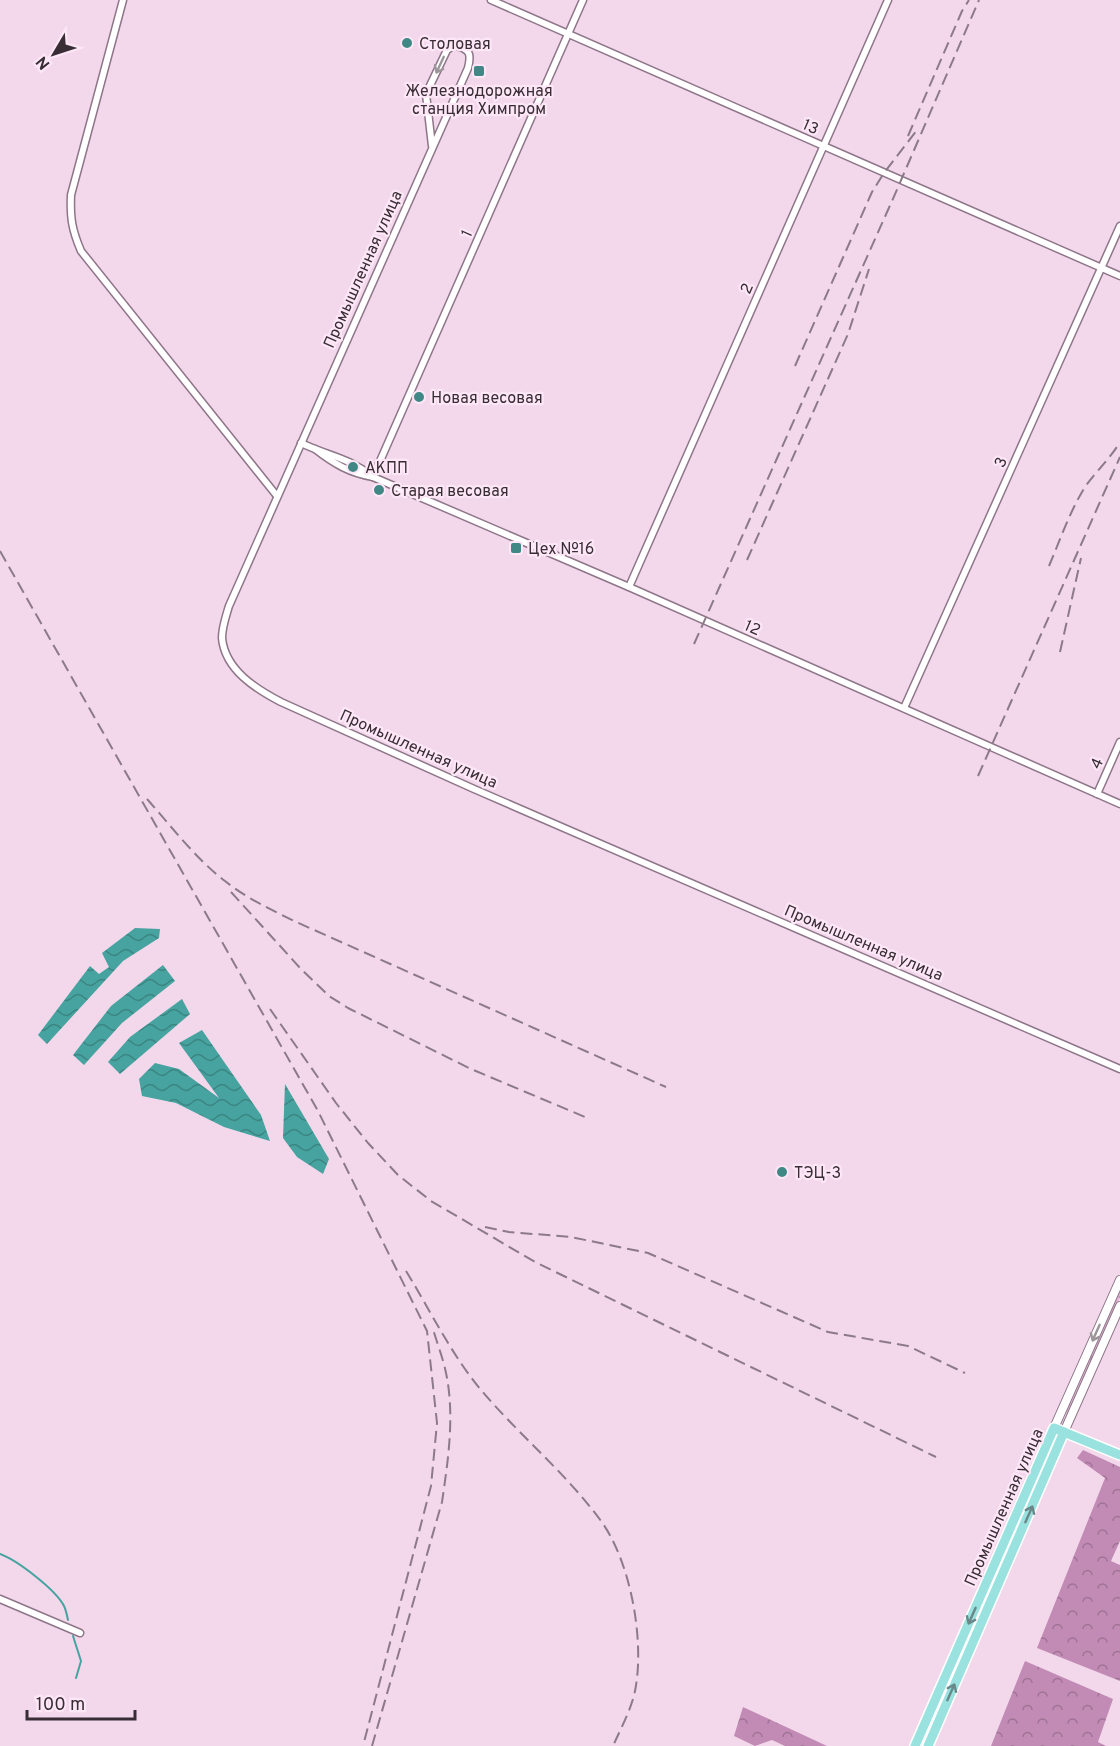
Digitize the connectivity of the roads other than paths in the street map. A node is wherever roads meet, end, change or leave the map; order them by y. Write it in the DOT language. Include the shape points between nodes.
graph roads {
  1 [pos="123,0"];
  2 [pos="491,0"];
  3 [pos="583,0"];
  4 [pos="888,0"];
  5 [pos="568,34"];
  6 [pos="432,146"];
  7 [pos="824,146"];
  8 [pos="1120,226"];
  9 [pos="1101,268"];
  10 [pos="1120,276"];
  11 [pos="301,443"];
  12 [pos="373,477"];
  13 [pos="277,496"];
  14 [pos="629,587"];
  15 [pos="904,708"];
  16 [pos="1120,742"];
  17 [pos="1097,794"];
  18 [pos="1120,804"];
  19 [pos="1120,1069"];
  20 [pos="1120,1280"];
  21 [pos="1120,1306"];
  22 [pos="1054,1428"];
  23 [pos="1064,1432"];
  24 [pos="1120,1455"];
  25 [pos="0,1599"];
  26 [pos="80,1633"];
  27 [pos="915,1746"];
  28 [pos="928,1746"];
  1 -- 13 [label="street" via="71,195 73,232 81,251"];
  2 -- 5 [label="street, 13"];
  3 -- 5 [label="street, 1"];
  4 -- 7 [label="street, 2"];
  5 -- 7 [label="street, 13"];
  5 -- 12 [label="street, 1"];
  6 -- 6 [label="street, Промышленная улица, one-way" via="471,58 470,53 455,45 447,50 426,94"];
  6 -- 11 [label="street, Промышленная улица"];
  7 -- 9 [label="street, 13"];
  7 -- 14 [label="street, 2"];
  8 -- 9 [label="street, 3"];
  9 -- 10 [label="street, 13"];
  9 -- 15 [label="street, 3"];
  11 -- 12 [label="street, 12" via="333,464"];
  11 -- 13 [label="street, Промышленная улица"];
  12 -- 14 [label="street, 12"];
  13 -- 19 [label="street, Промышленная улица" via="223,625 222,638 230,662 252,685 281,702 474,789"];
  14 -- 15 [label="street, 12"];
  15 -- 17 [label="street, 12"];
  16 -- 17 [label="street, 4"];
  17 -- 18 [label="street, 12"];
  20 -- 22 [label="street, Промышленная улица, one-way"];
  21 -- 23 [label="street, Промышленная улица"];
  22 -- 23 [label="main road"];
  22 -- 27 [label="main road, Промышленная улица, one-way"];
  23 -- 24 [label="main road"];
  28 -- 23 [label="main road, Промышленная улица, one-way"];
  25 -- 26 [label="street"];
}
